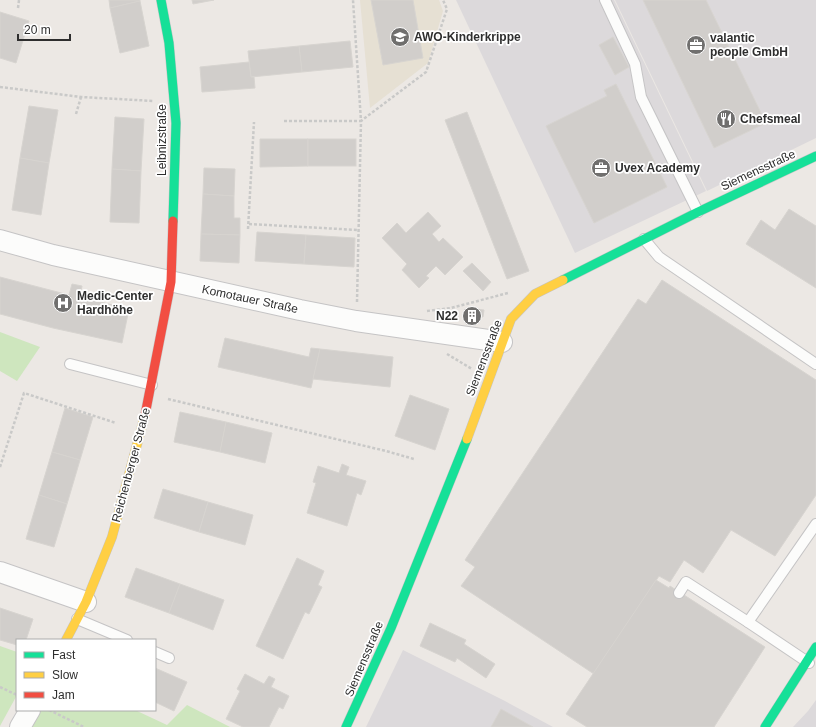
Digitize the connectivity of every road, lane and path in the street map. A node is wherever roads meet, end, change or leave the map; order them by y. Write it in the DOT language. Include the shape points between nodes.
graph roads {
  1 [pos="19,0"];
  2 [pos="161,0"];
  3 [pos="353,0"];
  4 [pos="443,0"];
  5 [pos="605,0"];
  6 [pos="18,8"];
  7 [pos="0,87"];
  8 [pos="81,97"];
  9 [pos="175,102"];
  10 [pos="76,114"];
  11 [pos="284,121"];
  12 [pos="361,121"];
  13 [pos="254,122"];
  14 [pos="816,156"];
  15 [pos="698,212"];
  16 [pos="249,224"];
  17 [pos="248,229"];
  18 [pos="358,230"];
  19 [pos="644,239"];
  20 [pos="0,240"];
  21 [pos="171,282"];
  22 [pos="516,292"];
  23 [pos="422,312"];
  24 [pos="356,321"];
  25 [pos="502,342"];
  26 [pos="70,364"];
  27 [pos="816,364"];
  28 [pos="151,390"];
  29 [pos="116,423"];
  30 [pos="414,459"];
  31 [pos="0,467"];
  32 [pos="816,524"];
  33 [pos="0,572"];
  34 [pos="679,592"];
  35 [pos="81,610"];
  36 [pos="748,622"];
  37 [pos="66,639"];
  38 [pos="125,639"];
  39 [pos="816,647"];
  40 [pos="156,652"];
  41 [pos="170,658"];
  42 [pos="807,661"];
  43 [pos="816,667"];
  44 [pos="0,687"];
  45 [pos="16,695"];
  46 [pos="29,711"];
  47 [pos="51,711"];
  48 [pos="20,727"];
  49 [pos="84,727"];
  50 [pos="346,727"];
  51 [pos="765,727"];
  1 -- 6 [label="path"];
  2 -- 9 [label="street, Leibnizstraße" via="169,43"];
  3 -- 12 [label="path"];
  4 -- 12 [label="path" via="447,9 426,72"];
  5 -- 15 [label="lane" via="635,64 641,97"];
  7 -- 8 [label="path"];
  8 -- 9 [label="path"];
  8 -- 10 [label="path"];
  9 -- 21 [label="street, Leibnizstraße"];
  11 -- 12 [label="path"];
  12 -- 18 [label="path"];
  13 -- 16 [label="path"];
  14 -- 15 [label="street, Siemensstraße"];
  15 -- 19 [label="street, Siemensstraße"];
  16 -- 17 [label="path"];
  16 -- 18 [label="path"];
  18 -- 24 [label="path"];
  19 -- 25 [label="street, Siemensstraße" via="535,294 511,319"];
  19 -- 27 [label="lane" via="660,257"];
  20 -- 21 [label="street, Komotauer Straße"];
  21 -- 24 [label="street, Komotauer Straße"];
  21 -- 28 [label="street, Reichenberger Straße"];
  22 -- 23 [label="path" via="500,293 451,308"];
  24 -- 25 [label="street, Komotauer Straße"];
  25 -- 50 [label="street, Siemensstraße" via="454,473 391,628"];
  26 -- 28 [label="lane"];
  28 -- 30 [label="path"];
  28 -- 35 [label="street, Reichenberger Straße" via="112,537"];
  29 -- 31 [label="path" via="24,393"];
  32 -- 36 [label="lane"];
  33 -- 35 [label="street"];
  34 -- 36 [label="lane" via="686,582"];
  35 -- 37 [label="street, Reichenberger Straße"];
  35 -- 38 [label="lane"];
  36 -- 42 [label="lane"];
  39 -- 42 [label="street"];
  40 -- 41 [label="lane"];
  42 -- 43 [label="lane"];
  42 -- 51 [label="street"];
  44 -- 45 [label="path"];
  46 -- 48 [label="street"];
  47 -- 49 [label="path"];
}
